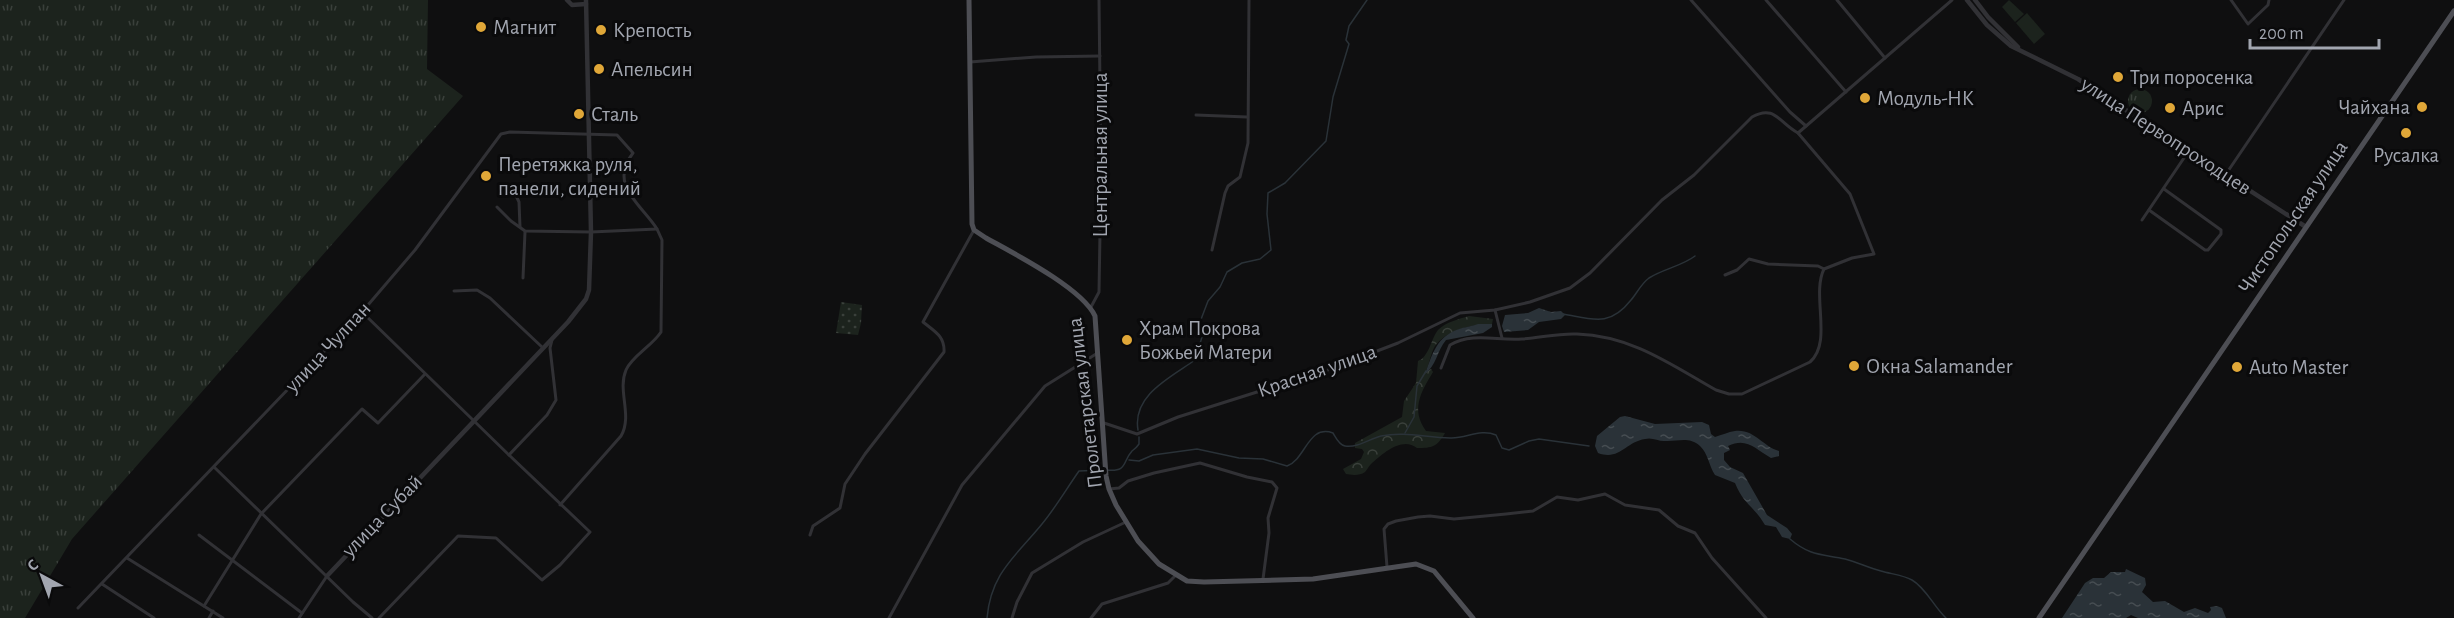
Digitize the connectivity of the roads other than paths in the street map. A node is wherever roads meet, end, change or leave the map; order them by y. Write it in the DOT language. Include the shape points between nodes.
graph roads {
  1 [pos="567,0"];
  2 [pos="969,0"];
  3 [pos="1099,0"];
  4 [pos="1249,0"];
  5 [pos="1691,0"];
  6 [pos="1766,0"];
  7 [pos="1837,0"];
  8 [pos="1952,0"];
  9 [pos="1967,0"];
  10 [pos="1975,0"];
  11 [pos="2231,0"];
  12 [pos="2269,0"];
  13 [pos="2344,0"];
  14 [pos="586,2"];
  15 [pos="2454,11"];
  16 [pos="2022,50"];
  17 [pos="1100,56"];
  18 [pos="1885,58"];
  19 [pos="970,62"];
  20 [pos="1846,92"];
  21 [pos="1196,115"];
  22 [pos="1247,117"];
  23 [pos="1806,126"];
  24 [pos="588,133"];
  25 [pos="1798,133"];
  26 [pos="2189,150"];
  27 [pos="2226,174"];
  28 [pos="513,189"];
  29 [pos="2164,189"];
  30 [pos="497,207"];
  31 [pos="2149,210"];
  32 [pos="2142,220"];
  33 [pos="520,227"];
  34 [pos="2306,227"];
  35 [pos="657,229"];
  36 [pos="974,230"];
  37 [pos="525,231"];
  38 [pos="591,232"];
  39 [pos="1212,250"];
  40 [pos="1824,269"];
  41 [pos="1725,275"];
  42 [pos="523,278"];
  43 [pos="454,291"];
  44 [pos="1091,307"];
  45 [pos="1495,310"];
  46 [pos="362,312"];
  47 [pos="553,338"];
  48 [pos="1502,339"];
  49 [pos="542,347"];
  50 [pos="1098,353"];
  51 [pos="1442,368"];
  52 [pos="425,374"];
  53 [pos="473,421"];
  54 [pos="1104,423"];
  55 [pos="509,455"];
  56 [pos="214,467"];
  57 [pos="1109,489"];
  58 [pos="560,505"];
  59 [pos="261,514"];
  60 [pos="1126,522"];
  61 [pos="810,535"];
  62 [pos="199,536"];
  63 [pos="127,558"];
  64 [pos="233,559"];
  65 [pos="1387,567"];
  66 [pos="327,576"];
  67 [pos="1175,576"];
  68 [pos="1263,579"];
  69 [pos="102,584"];
  70 [pos="204,606"];
  71 [pos="78,609"];
  72 [pos="213,611"];
  73 [pos="302,613"];
  74 [pos="154,618"];
  75 [pos="209,618"];
  76 [pos="224,618"];
  77 [pos="299,618"];
  78 [pos="372,618"];
  79 [pos="379,618"];
  80 [pos="889,618"];
  81 [pos="1012,618"];
  82 [pos="1091,618"];
  83 [pos="1473,618"];
  84 [pos="1766,618"];
  85 [pos="2038,618"];
  1 -- 14 [label="street" via="572,5"];
  2 -- 19 [label="main road"];
  3 -- 17 [label="street, Центральная улица"];
  4 -- 22 [label="street"];
  5 -- 23 [label="street"];
  6 -- 20 [label="street"];
  7 -- 18 [label="street"];
  8 -- 18 [label="street"];
  9 -- 16 [label="street, улица Первопроходцев" via="2003,40"];
  10 -- 16 [label="street, улица Первопроходцев"];
  11 -- 12 [label="street" via="2248,24"];
  13 -- 27 [label="street"];
  14 -- 24 [label="street, улица Субай"];
  15 -- 34 [label="main road, Чистопольская улица"];
  16 -- 26 [label="street, улица Первопроходцев" via="2078,79"];
  17 -- 19 [label="street"];
  17 -- 44 [label="street, Центральная улица" via="1099,292"];
  18 -- 20 [label="street"];
  19 -- 36 [label="main road"];
  20 -- 23 [label="street"];
  21 -- 22 [label="street"];
  22 -- 39 [label="street" via="1248,143 1240,177 1225,193"];
  23 -- 25 [label="street"];
  24 -- 35 [label="street" via="616,135 633,153 625,163 625,187"];
  24 -- 38 [label="street, улица Субай"];
  24 -- 46 [label="street, улица Чулпан" via="501,134"];
  25 -- 40 [label="street" via="1851,194 1874,254"];
  25 -- 45 [label="street, Красная улица" via="1771,112 1752,117 1694,176 1662,200 1612,252 1570,288"];
  26 -- 27 [label="street, улица Первопроходцев"];
  26 -- 29 [label="street"];
  27 -- 34 [label="street, улица Первопроходцев"];
  28 -- 33 [label="street" via="519,202"];
  29 -- 31 [label="street"];
  29 -- 31 [label="street" via="2222,230 2222,234 2205,250"];
  30 -- 33 [label="street"];
  31 -- 32 [label="street"];
  33 -- 37 [label="street"];
  34 -- 85 [label="main road, Чистопольская улица"];
  35 -- 38 [label="street"];
  35 -- 58 [label="street" via="662,240 661,332 626,369 627,425 621,436"];
  36 -- 44 [label="main road, Пролетарская улица" via="1068,288"];
  36 -- 61 [label="street" via="923,322 945,343 944,352 865,454 845,484 840,508 813,526"];
  37 -- 38 [label="street"];
  37 -- 42 [label="street"];
  38 -- 47 [label="street, улица Субай" via="590,290"];
  40 -- 41 [label="street" via="1749,259"];
  40 -- 48 [label="street" via="1818,295 1822,326 1817,356 1742,394 1716,390 1637,346 1614,339 1577,334"];
  43 -- 49 [label="street" via="477,290 498,304"];
  44 -- 50 [label="main road, Пролетарская улица"];
  45 -- 48 [label="street"];
  45 -- 54 [label="street, Красная улица" via="1460,313 1398,343 1305,379 1178,417 1137,434"];
  46 -- 52 [label="street"];
  46 -- 56 [label="street, улица Чулпан"];
  47 -- 49 [label="street, улица Субай"];
  47 -- 55 [label="street" via="550,348 556,400"];
  48 -- 51 [label="street" via="1460,340 1450,345"];
  49 -- 53 [label="street, улица Субай"];
  50 -- 54 [label="main road, Пролетарская улица"];
  50 -- 80 [label="street" via="1045,386 963,485"];
  52 -- 53 [label="street"];
  52 -- 59 [label="street" via="378,423 362,409"];
  53 -- 55 [label="street"];
  53 -- 66 [label="street, улица Субай"];
  54 -- 57 [label="main road, Пролетарская улица"];
  55 -- 58 [label="street"];
  56 -- 59 [label="street"];
  56 -- 63 [label="street, улица Чулпан"];
  57 -- 60 [label="main road, Пролетарская улица"];
  57 -- 68 [label="street" via="1154,472 1200,463 1272,482 1277,488 1268,518"];
  58 -- 79 [label="street" via="590,532 542,580 496,537 458,536"];
  59 -- 64 [label="street"];
  59 -- 66 [label="street"];
  60 -- 67 [label="main road, Пролетарская улица" via="1148,553"];
  60 -- 81 [label="street" via="1032,573"];
  62 -- 64 [label="street"];
  63 -- 69 [label="street, улица Чулпан"];
  63 -- 70 [label="street"];
  64 -- 70 [label="street"];
  64 -- 73 [label="street"];
  65 -- 68 [label="main road, Пролетарская улица" via="1312,579"];
  65 -- 83 [label="main road, Пролетарская улица" via="1426,566 1443,580"];
  65 -- 84 [label="street" via="1384,529 1396,521 1506,514 1533,510 1557,497 1578,500 1605,494 1625,505 1659,510 1678,526 1695,533"];
  66 -- 73 [label="street, улица Субай"];
  66 -- 78 [label="street"];
  67 -- 68 [label="main road, Пролетарская улица" via="1204,582"];
  67 -- 82 [label="street" via="1168,583 1102,604"];
  69 -- 71 [label="street, улица Чулпан"];
  69 -- 74 [label="street"];
  70 -- 72 [label="street"];
  72 -- 75 [label="street"];
  72 -- 76 [label="street"];
  73 -- 77 [label="street, улица Субай"];
}
